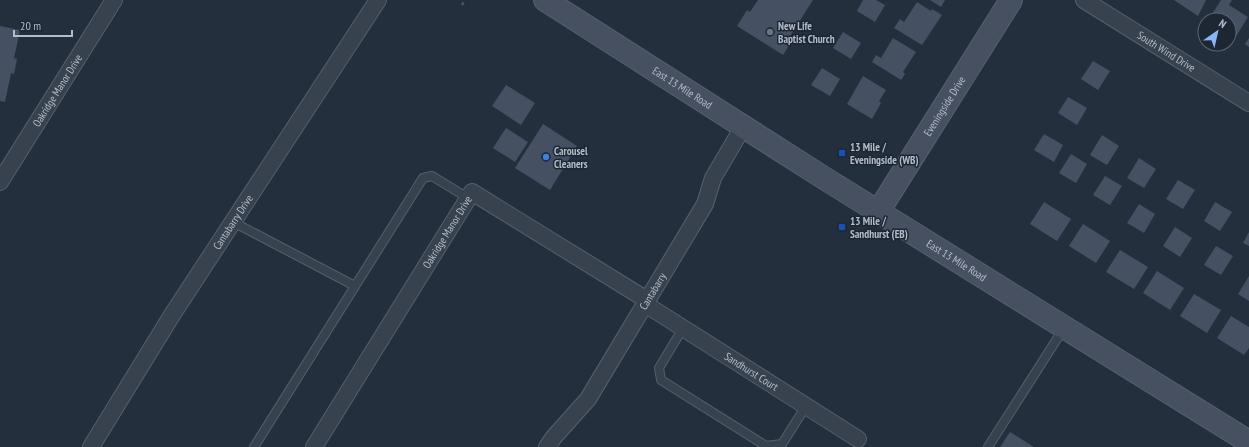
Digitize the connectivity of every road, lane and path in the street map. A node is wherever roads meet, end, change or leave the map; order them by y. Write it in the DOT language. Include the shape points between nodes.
graph roads {
  1 [pos="114,0"];
  2 [pos="378,0"];
  3 [pos="465,0"];
  4 [pos="545,0"];
  5 [pos="1011,0"];
  6 [pos="1084,0"];
  7 [pos="462,5"];
  8 [pos="1249,103"];
  9 [pos="743,126"];
  10 [pos="0,182"];
  11 [pos="468,198"];
  12 [pos="878,212"];
  13 [pos="233,222"];
  14 [pos="355,286"];
  15 [pos="646,302"];
  16 [pos="1064,327"];
  17 [pos="683,328"];
  18 [pos="806,406"];
  19 [pos="858,439"];
  20 [pos="1249,442"];
  21 [pos="92,447"];
  22 [pos="254,447"];
  23 [pos="314,447"];
  24 [pos="547,447"];
  25 [pos="988,447"];
  1 -- 10 [label="street, Oakridge Manor Drive"];
  2 -- 13 [label="street, Cantabarry Drive"];
  3 -- 7 [label="path"];
  4 -- 9 [label="main road, East 13 Mile Road"];
  5 -- 12 [label="main road, Eveningside Drive"];
  6 -- 8 [label="street, South Wind Drive"];
  9 -- 12 [label="main road, East 13 Mile Road"];
  9 -- 15 [label="street, Cantabarry" via="713,178 705,204"];
  11 -- 14 [label="lane" via="432,176 423,178"];
  11 -- 15 [label="street, Oakridge Manor Drive" via="472,192"];
  11 -- 23 [label="street, Oakridge Manor Drive"];
  12 -- 16 [label="main road, East 13 Mile Road"];
  13 -- 14 [label="lane"];
  13 -- 21 [label="street, Cantabarry Drive"];
  14 -- 22 [label="lane"];
  15 -- 17 [label="street, Sandhurst Court"];
  15 -- 24 [label="street, Cantabarry" via="588,399"];
  16 -- 20 [label="main road, East 13 Mile Road"];
  16 -- 25 [label="lane"];
  17 -- 18 [label="street, Sandhurst Court"];
  17 -- 18 [label="lane" via="659,368 661,380 766,446 782,444"];
  18 -- 19 [label="street, Sandhurst Court"];
}
